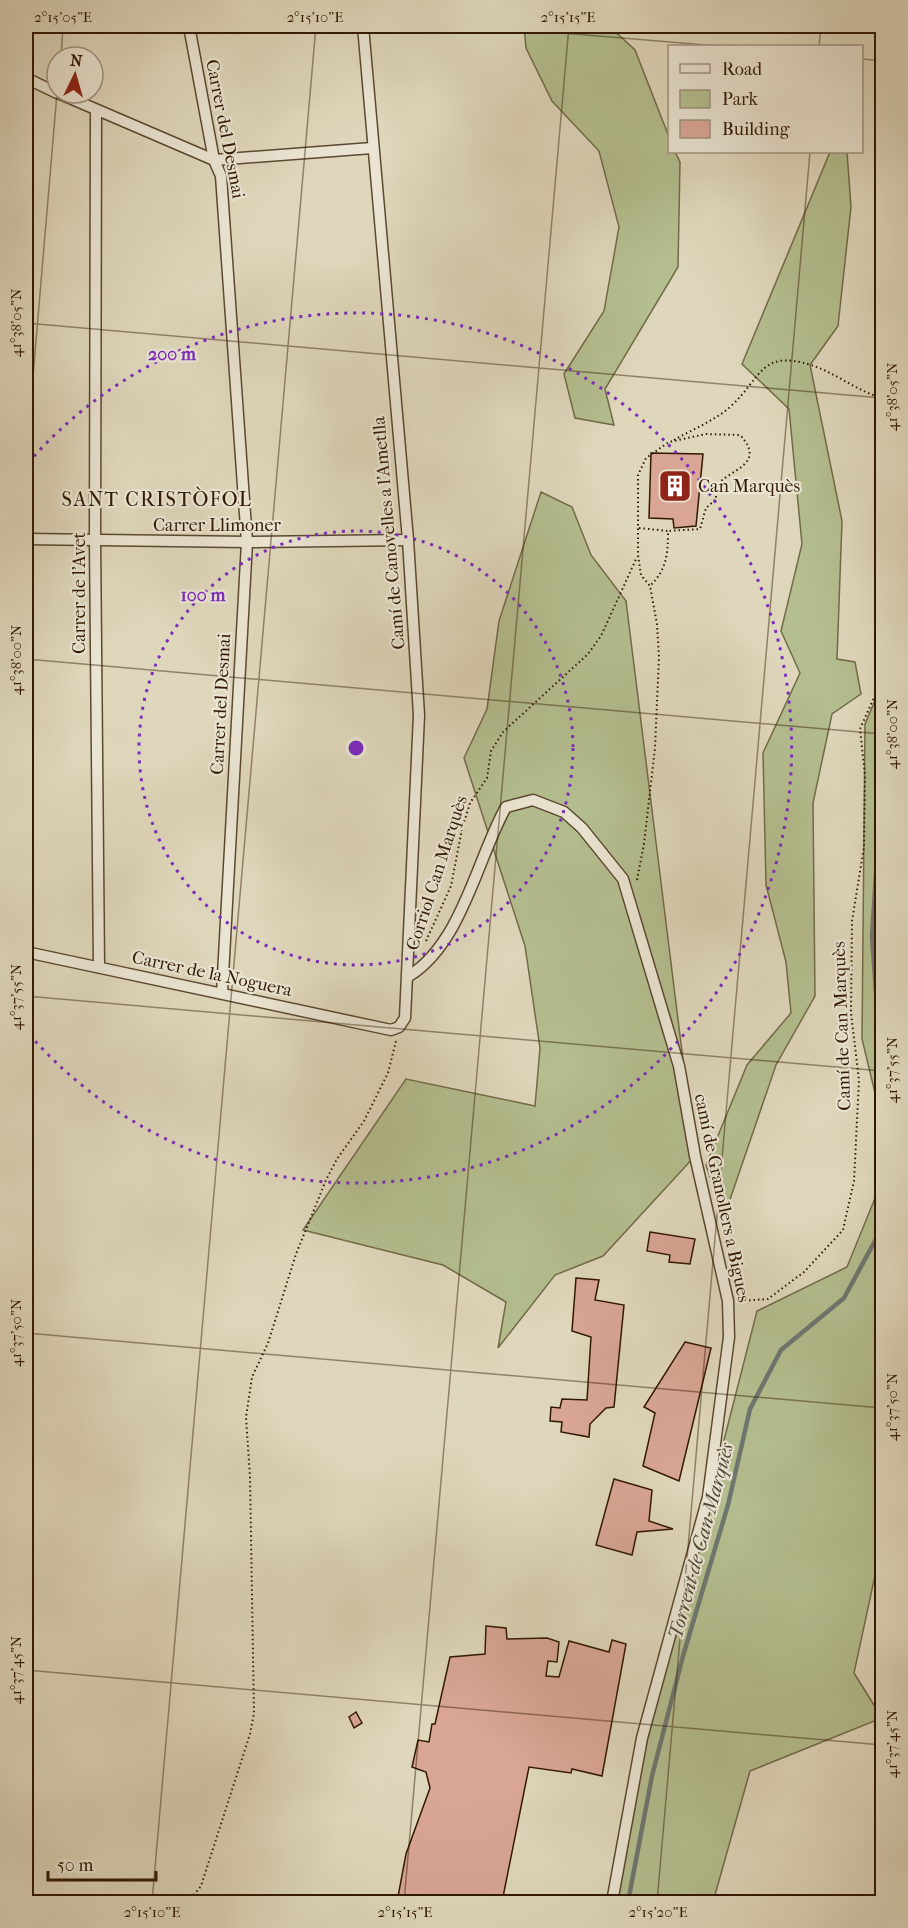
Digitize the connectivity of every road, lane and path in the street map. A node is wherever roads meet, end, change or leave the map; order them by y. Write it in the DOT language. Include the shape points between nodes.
graph roads {
  1 [pos="189,26"];
  2 [pos="363,26"];
  3 [pos="26,78"];
  4 [pos="45,87"];
  5 [pos="83,105"];
  6 [pos="96,111"];
  7 [pos="372,148"];
  8 [pos="214,160"];
  9 [pos="882,398"];
  10 [pos="669,442"];
  11 [pos="639,528"];
  12 [pos="668,531"];
  13 [pos="26,539"];
  14 [pos="95,540"];
  15 [pos="408,540"];
  16 [pos="247,542"];
  17 [pos="638,555"];
  18 [pos="650,586"];
  19 [pos="882,648"];
  20 [pos="636,884"];
  21 [pos="26,952"];
  22 [pos="99,967"];
  23 [pos="422,967"];
  24 [pos="409,976"];
  25 [pos="222,993"];
  26 [pos="395,1029"];
  27 [pos="728,1301"];
  28 [pos="188,1902"];
  29 [pos="612,1902"];
  1 -- 8 [label="street, Carrer del Desmai"];
  2 -- 7 [label="street, Camí de Canovelles a l'Ametlla"];
  3 -- 4 [label="street"];
  5 -- 6 [label="street"];
  6 -- 8 [label="street"];
  6 -- 14 [label="street, Carrer de l'Avet"];
  7 -- 8 [label="street"];
  7 -- 15 [label="street, Camí de Canovelles a l'Ametlla"];
  8 -- 16 [label="street, Carrer del Desmai" via="221,176"];
  9 -- 10 [label="path" via="833,374 788,359 773,360 717,417"];
  10 -- 11 [label="path" via="646,458 638,475"];
  10 -- 12 [label="path" via="706,434 740,435 749,452 740,471 728,475 717,486 716,499 706,508 700,529"];
  11 -- 12 [label="path"];
  11 -- 17 [label="path"];
  12 -- 18 [label="path" via="668,557 662,574"];
  13 -- 14 [label="street, Carrer Llimoner"];
  14 -- 16 [label="street, Carrer Llimoner"];
  14 -- 22 [label="street, Carrer de l'Avet"];
  15 -- 16 [label="street, Carrer Llimoner"];
  15 -- 24 [label="street, Camí de Canovelles a l'Ametlla" via="419,715"];
  16 -- 25 [label="street, Carrer del Desmai"];
  17 -- 18 [label="path" via="641,575"];
  17 -- 23 [label="path, Corriol Can Marquès" via="601,636 588,654 503,732 491,751 487,778 470,803 451,886 426,942"];
  18 -- 20 [label="path" via="657,624 655,748"];
  19 -- 27 [label="path, Camí de Can Marquès" via="876,693 860,729 865,775 864,848 852,921 851,1013 859,1117 854,1181 843,1230 804,1272 768,1299"];
  21 -- 22 [label="street, Carrer de la Noguera"];
  22 -- 25 [label="street, Carrer de la Noguera"];
  23 -- 24 [label="street, camí de Granollers a Bigues"];
  23 -- 27 [label="street, camí de Granollers a Bigues" via="441,946 506,807 533,800 564,812 582,828 623,879 633,909 679,1066"];
  24 -- 26 [label="street, Camí de Canovelles a l'Ametlla" via="405,1018"];
  25 -- 26 [label="street, Carrer de la Noguera"];
  26 -- 28 [label="path" via="388,1073 364,1121 326,1180 252,1377 246,1417 254,1713 201,1886"];
  27 -- 29 [label="street, camí de Granollers a Bigues" via="729,1337 708,1497 642,1738"];
}
